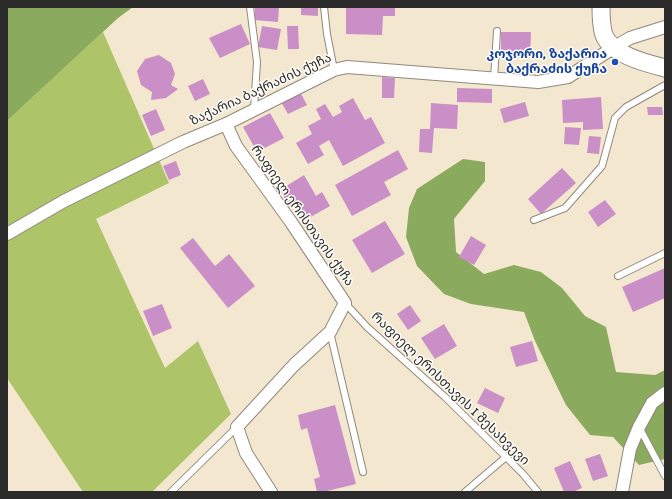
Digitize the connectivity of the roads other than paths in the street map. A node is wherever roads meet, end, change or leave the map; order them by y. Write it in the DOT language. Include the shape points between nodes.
graph roads {
  1 [pos="250,7"];
  2 [pos="324,7"];
  3 [pos="601,7"];
  4 [pos="665,27"];
  5 [pos="497,31"];
  6 [pos="613,48"];
  7 [pos="665,68"];
  8 [pos="334,70"];
  9 [pos="494,79"];
  10 [pos="665,84"];
  11 [pos="254,109"];
  12 [pos="226,124"];
  13 [pos="534,220"];
  14 [pos="7,234"];
  15 [pos="665,253"];
  16 [pos="618,276"];
  17 [pos="345,303"];
  18 [pos="330,332"];
  19 [pos="665,393"];
  20 [pos="237,427"];
  21 [pos="639,427"];
  22 [pos="506,457"];
  23 [pos="363,472"];
  24 [pos="665,476"];
  25 [pos="171,492"];
  26 [pos="271,492"];
  27 [pos="465,492"];
  28 [pos="538,492"];
  29 [pos="622,492"];
  1 -- 11 [label="lane" via="257,62"];
  2 -- 8 [label="lane"];
  3 -- 6 [label="main road" via="604,35"];
  4 -- 6 [label="street, ზაქარია ბაქრაძის ქუჩა" via="630,38"];
  5 -- 9 [label="lane"];
  6 -- 7 [label="main road" via="637,60"];
  6 -- 9 [label="street, ზაქარია ბაქრაძის ქუჩა" via="568,77 538,82"];
  8 -- 9 [label="street, ზაქარია ბაქრაძის ქუჩა" via="347,67"];
  8 -- 11 [label="street, ზაქარია ბაქრაძის ქუჩა"];
  10 -- 13 [label="lane" via="626,107 615,118 602,166 565,208"];
  11 -- 12 [label="street, ზაქარია ბაქრაძის ქუჩა"];
  12 -- 14 [label="street, ზაქარია ბაქრაძის ქუჩა" via="183,142 71,198"];
  12 -- 17 [label="street, რაფიელ ერისთავის ქუჩა" via="236,146"];
  15 -- 16 [label="lane"];
  17 -- 18 [label="street, რაფიელ ერისთავის ქუჩა"];
  17 -- 22 [label="lane, რაფიელ ერისთავის I შესახვევი" via="367,327 446,398"];
  18 -- 20 [label="street, რაფიელ ერისთავის ქუჩა" via="294,365"];
  18 -- 23 [label="lane"];
  19 -- 21 [label="street" via="652,403"];
  20 -- 25 [label="lane"];
  20 -- 26 [label="street" via="246,453"];
  21 -- 24 [label="lane"];
  21 -- 29 [label="street" via="630,449"];
  22 -- 27 [label="lane"];
  22 -- 28 [label="lane, რაფიელ ერისთავის I შესახვევი"];
}
